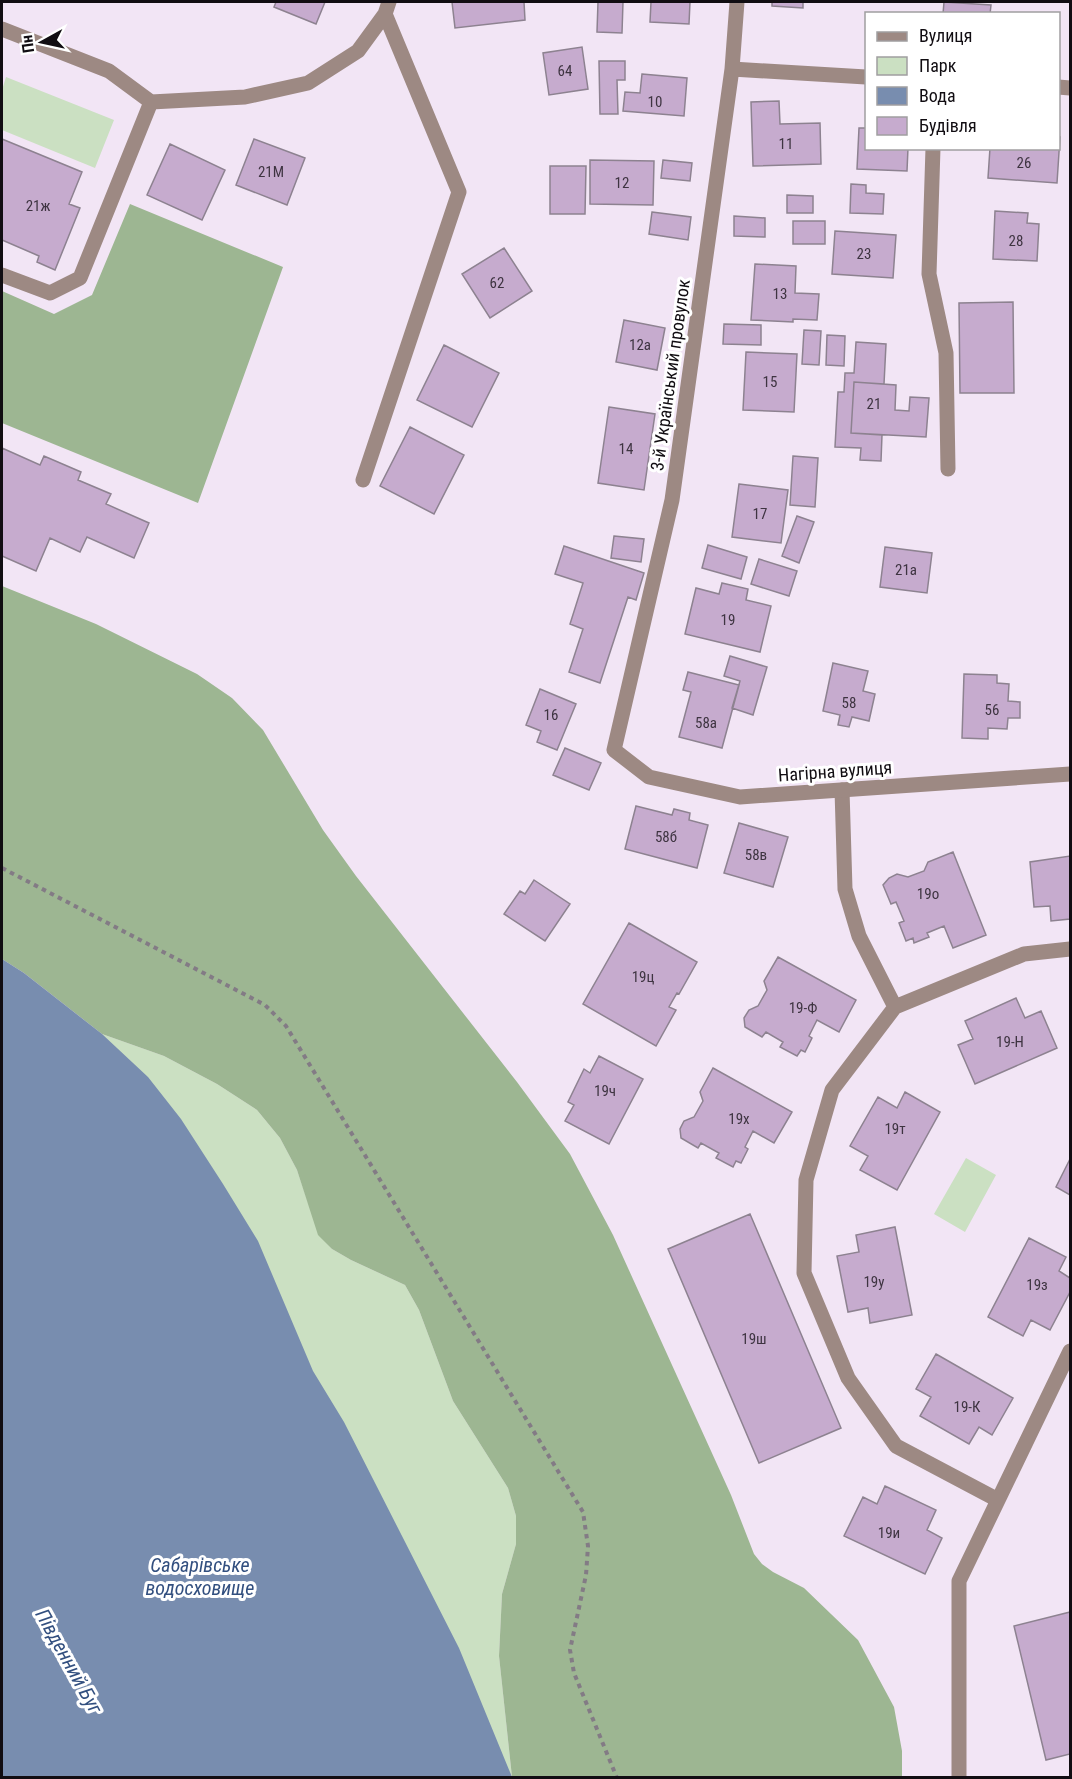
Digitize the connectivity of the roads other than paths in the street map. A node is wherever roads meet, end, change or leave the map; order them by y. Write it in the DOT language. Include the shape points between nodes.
graph roads {
  1 [pos="737,2"];
  2 [pos="387,8"];
  3 [pos="2,29"];
  4 [pos="732,69"];
  5 [pos="865,77"];
  6 [pos="151,102"];
  7 [pos="933,150"];
  8 [pos="2,275"];
  9 [pos="948,469"];
  10 [pos="363,480"];
  11 [pos="614,750"];
  12 [pos="1071,774"];
  13 [pos="842,790"];
  14 [pos="1071,949"];
  15 [pos="895,1007"];
  16 [pos="1071,1351"];
  17 [pos="998,1500"];
  18 [pos="959,1778"];
  1 -- 4 [label="street, 3-й Український провулок"];
  2 -- 6 [label="street" via="358,51 308,83 245,97"];
  2 -- 10 [label="street" via="459,192"];
  3 -- 6 [label="street" via="108,71"];
  4 -- 5 [label="street"];
  4 -- 11 [label="street, 3-й Український провулок" via="672,500"];
  6 -- 8 [label="street" via="80,278 50,293"];
  7 -- 9 [label="street" via="929,274 946,353"];
  11 -- 13 [label="street, Нагірна вулиця" via="649,777 740,797"];
  12 -- 13 [label="street, Нагірна вулиця"];
  13 -- 15 [label="street" via="845,889 859,936"];
  14 -- 15 [label="street" via="1024,954"];
  15 -- 17 [label="street" via="832,1090 806,1180 804,1273 848,1378 896,1446"];
  16 -- 17 [label="street"];
  17 -- 18 [label="street" via="959,1581"];
}
